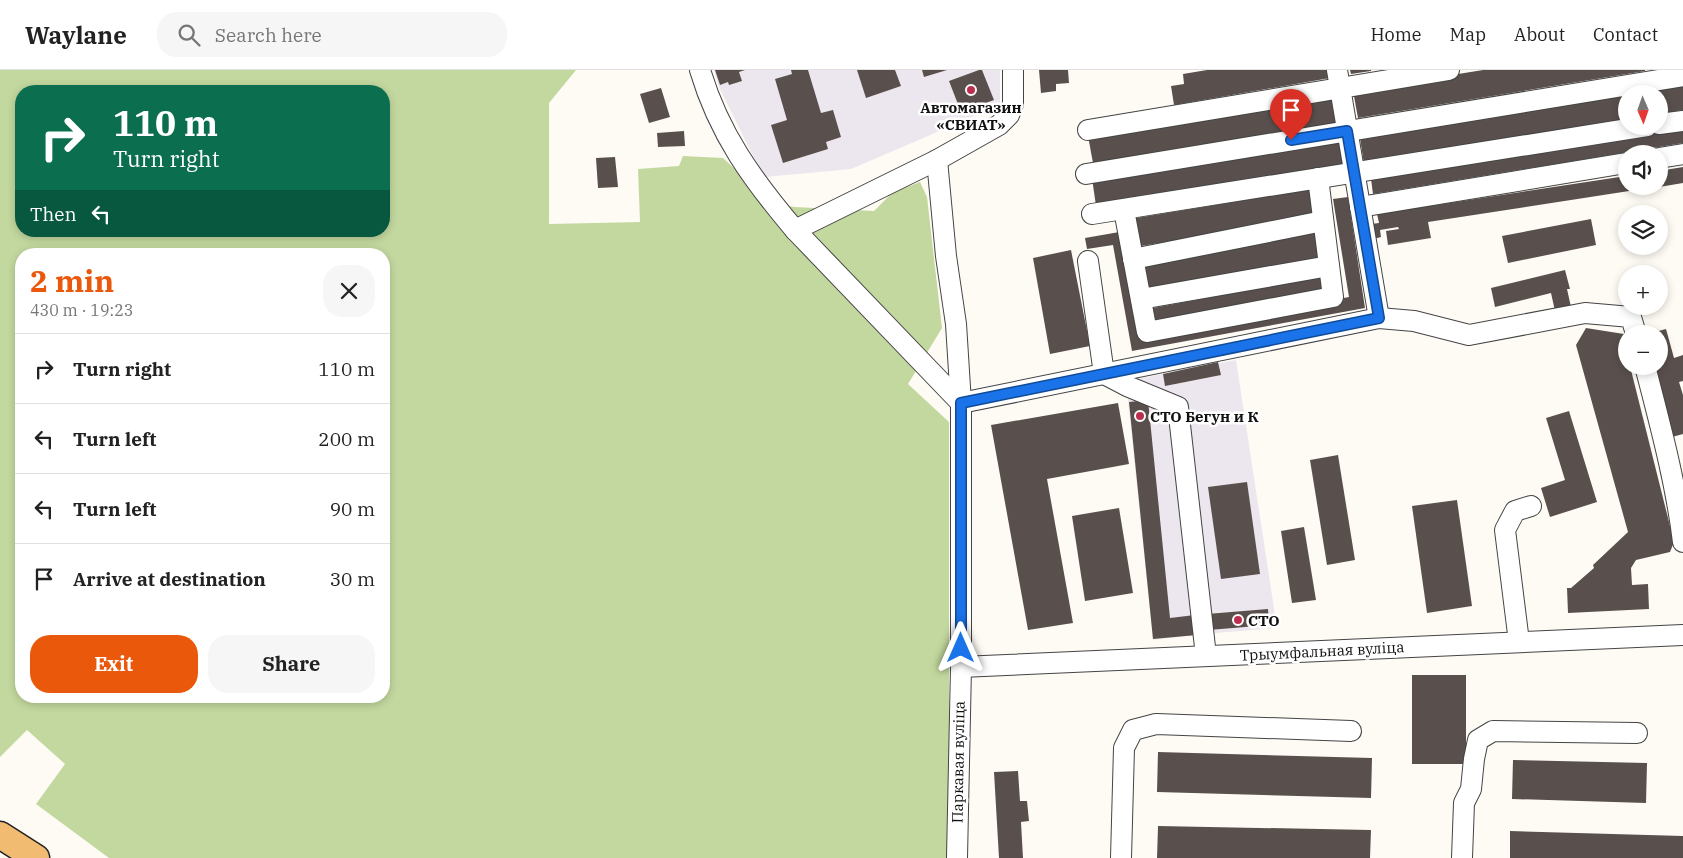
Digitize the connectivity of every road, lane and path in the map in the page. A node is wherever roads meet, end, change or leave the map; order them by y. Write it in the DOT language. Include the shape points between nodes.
graph roads {
  1 [pos="700,70"];
  2 [pos="1013,70"];
  3 [pos="1449,70"];
  4 [pos="1683,76"];
  5 [pos="1338,79"];
  6 [pos="1683,120"];
  7 [pos="1668,122"];
  8 [pos="1088,130"];
  9 [pos="1347,131"];
  10 [pos="1618,131"];
  11 [pos="1683,154"];
  12 [pos="1668,156"];
  13 [pos="937,160"];
  14 [pos="1618,164"];
  15 [pos="1354,173"];
  16 [pos="1086,174"];
  17 [pos="1318,178"];
  18 [pos="1360,207"];
  19 [pos="1124,210"];
  20 [pos="1092,214"];
  21 [pos="1323,220"];
  22 [pos="795,230"];
  23 [pos="1133,259"];
  24 [pos="1088,261"];
  25 [pos="1329,266"];
  26 [pos="1140,299"];
  27 [pos="1379,318"];
  28 [pos="1633,325"];
  29 [pos="1104,374"];
  30 [pos="1647,375"];
  31 [pos="961,403"];
  32 [pos="1531,506"];
  33 [pos="1683,542"];
  34 [pos="1683,635"];
  35 [pos="1519,642"];
  36 [pos="1206,656"];
  37 [pos="961,667"];
  38 [pos="1351,731"];
  39 [pos="1636,734"];
  40 [pos="0,835"];
  41 [pos="36,858"];
  42 [pos="957,858"];
  43 [pos="1120,858"];
  44 [pos="1462,858"];
  1 -- 22 [label="street" via="717,118 736,154"];
  2 -- 13 [label="street" via="1013,104 1009,115"];
  3 -- 5 [label="street"];
  4 -- 9 [label="street"];
  5 -- 8 [label="street"];
  5 -- 9 [label="street"];
  6 -- 7 [label="street"];
  9 -- 15 [label="street"];
  9 -- 16 [label="street"];
  10 -- 15 [label="street"];
  11 -- 12 [label="street"];
  13 -- 22 [label="street"];
  13 -- 31 [label="street, Паркавая вуліца" via="956,324"];
  14 -- 18 [label="street"];
  15 -- 17 [label="street"];
  15 -- 18 [label="street"];
  17 -- 19 [label="street"];
  17 -- 21 [label="street"];
  18 -- 27 [label="street"];
  19 -- 20 [label="street"];
  19 -- 23 [label="street"];
  21 -- 23 [label="street"];
  21 -- 25 [label="street"];
  22 -- 31 [label="street"];
  23 -- 26 [label="street"];
  24 -- 29 [label="street"];
  25 -- 26 [label="street"];
  25 -- 26 [label="street" via="1333,297 1147,332"];
  27 -- 28 [label="street" via="1414,321 1469,336 1579,314 1631,317"];
  27 -- 29 [label="street"];
  29 -- 31 [label="street"];
  29 -- 36 [label="street" via="1178,407"];
  30 -- 33 [label="street" via="1662,429"];
  31 -- 37 [label="street, Паркавая вуліца"];
  32 -- 35 [label="street" via="1515,512 1505,530"];
  34 -- 35 [label="street, Трыумфальная вуліца"];
  35 -- 36 [label="street, Трыумфальная вуліца"];
  36 -- 37 [label="street, Трыумфальная вуліца"];
  37 -- 42 [label="street, Паркавая вуліца"];
  38 -- 43 [label="street" via="1156,724 1133,730 1124,748"];
  39 -- 44 [label="street" via="1493,731 1478,740 1471,789 1464,803"];
  40 -- 41 [label="main road"];
}
